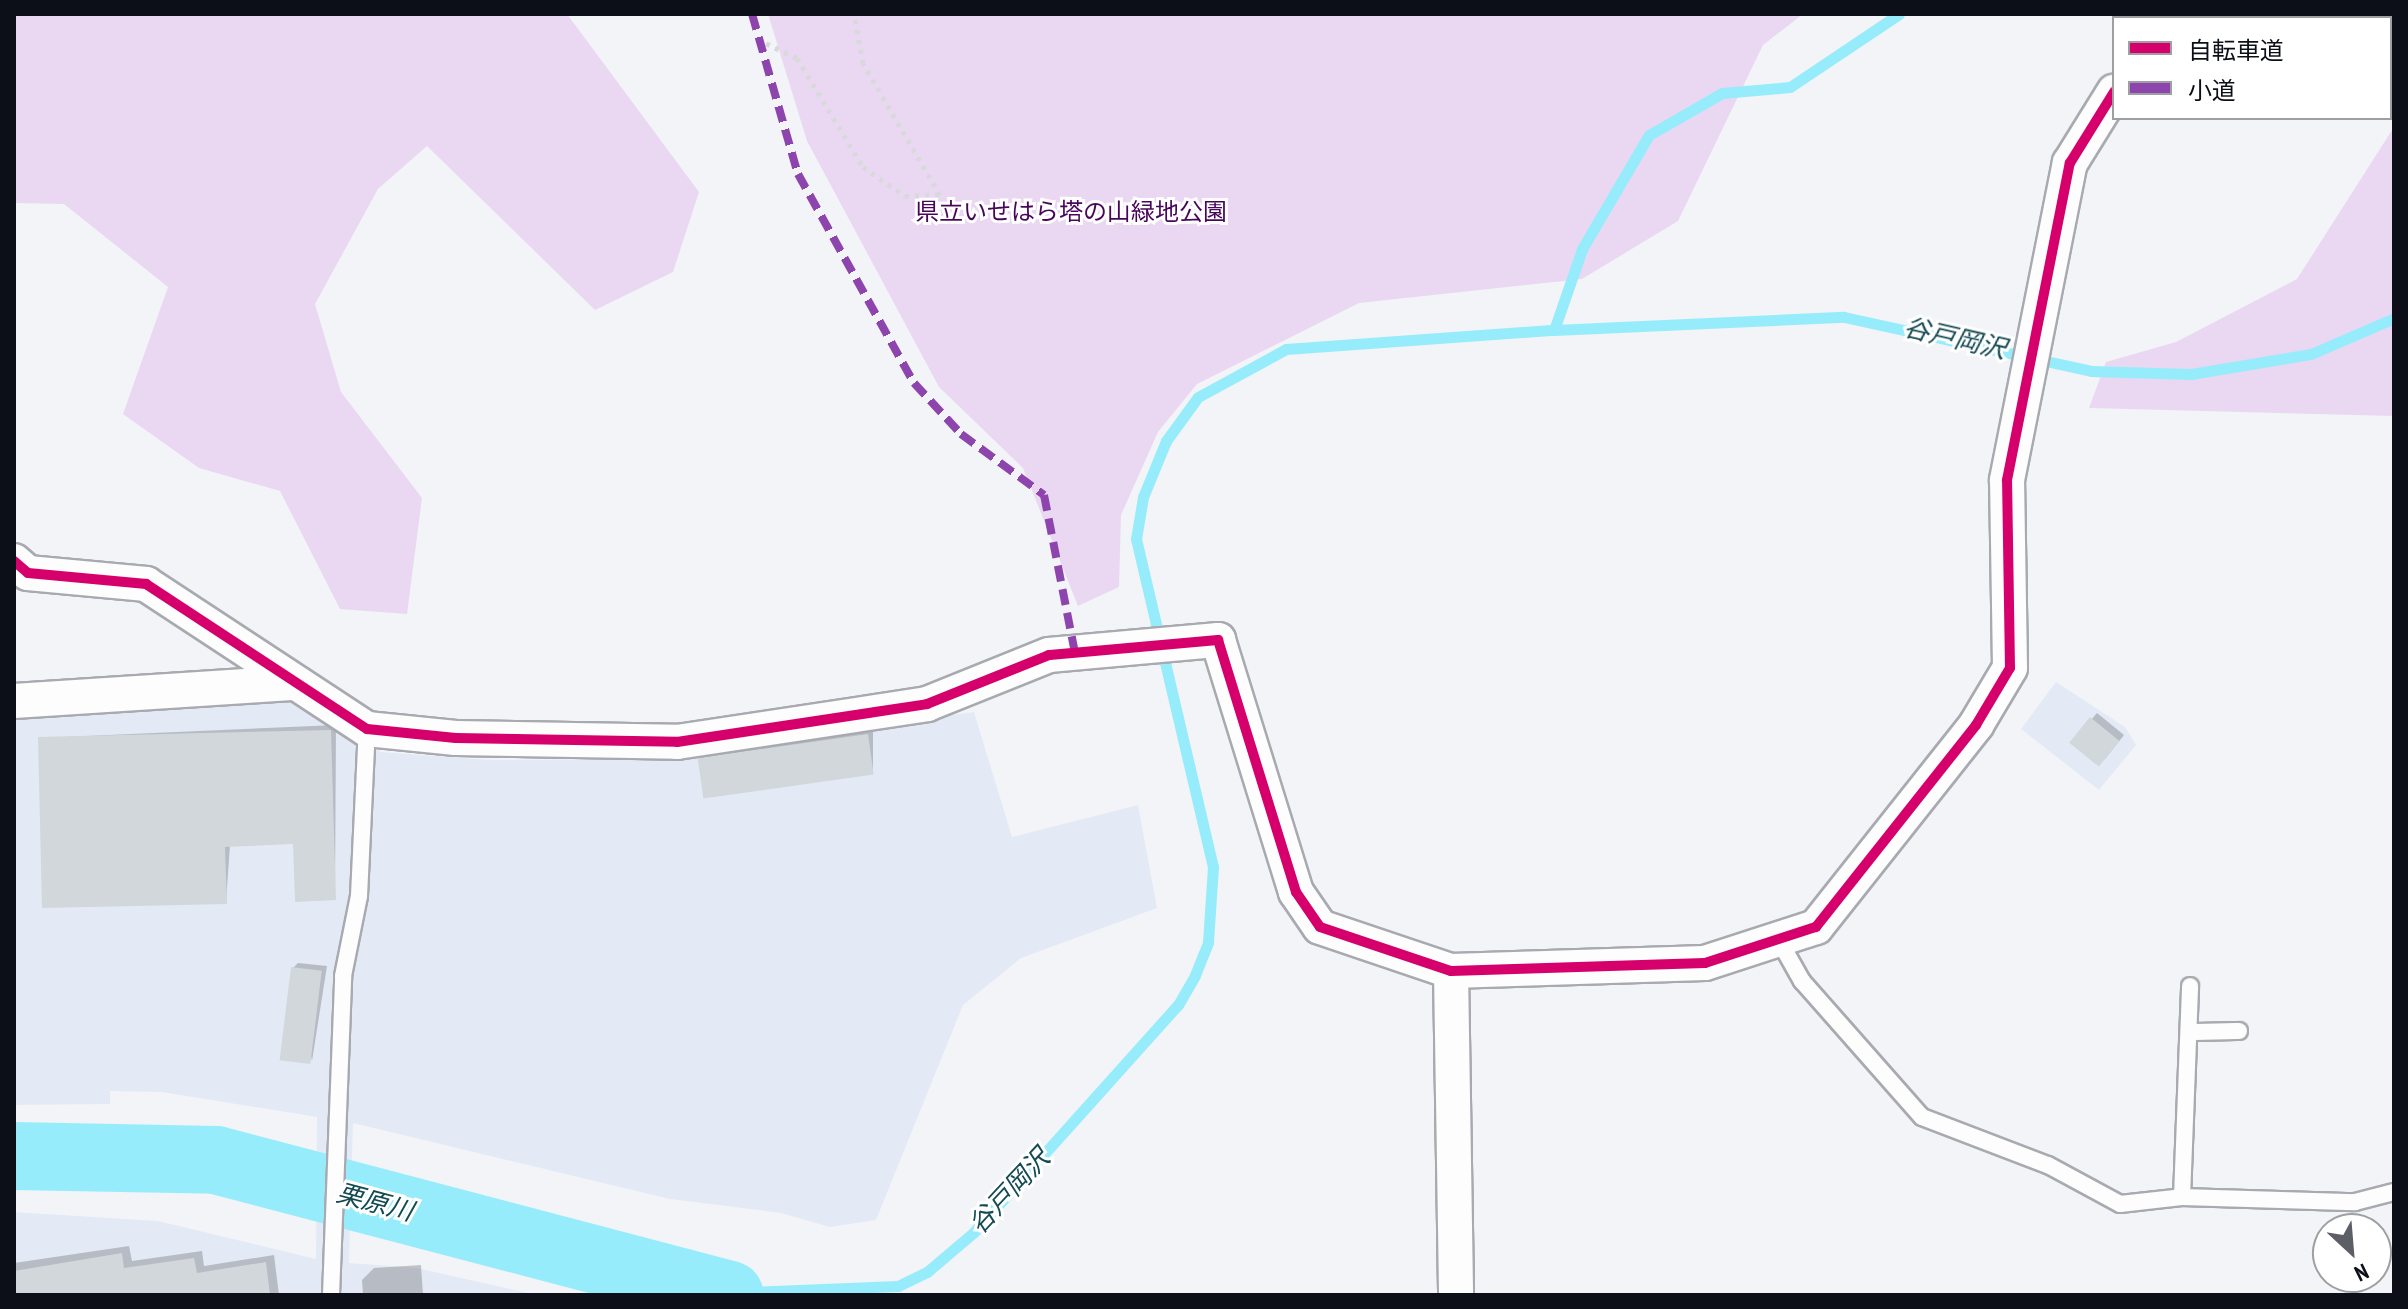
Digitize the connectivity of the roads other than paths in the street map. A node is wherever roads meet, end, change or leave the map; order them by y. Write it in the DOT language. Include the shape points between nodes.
graph roads {
  1 [pos="2112,95"];
  2 [pos="14,561"];
  3 [pos="295,683"];
  4 [pos="14,701"];
  5 [pos="367,729"];
  6 [pos="1780,942"];
  7 [pos="1451,971"];
  8 [pos="2190,986"];
  9 [pos="2239,1031"];
  10 [pos="2193,1032"];
  11 [pos="2394,1192"];
  12 [pos="2182,1197"];
  13 [pos="331,1295"];
  14 [pos="1456,1295"];
  1 -- 6 [label="street" via="2070,163 2007,480 2010,668 1976,725 1843,897 1816,927"];
  2 -- 3 [label="street" via="28,573 146,584"];
  3 -- 4 [label="street"];
  3 -- 5 [label="street"];
  5 -- 7 [label="street" via="456,738 677,742 927,704 1049,655 1218,640 1307,916"];
  5 -- 13 [label="lane" via="359,896 343,976"];
  6 -- 7 [label="street" via="1705,963"];
  6 -- 12 [label="lane" via="1802,981 1922,1117 2048,1165 2120,1204"];
  7 -- 14 [label="street"];
  8 -- 10 [label="lane"];
  9 -- 10 [label="lane"];
  10 -- 12 [label="lane"];
  11 -- 12 [label="lane" via="2355,1202"];
}
